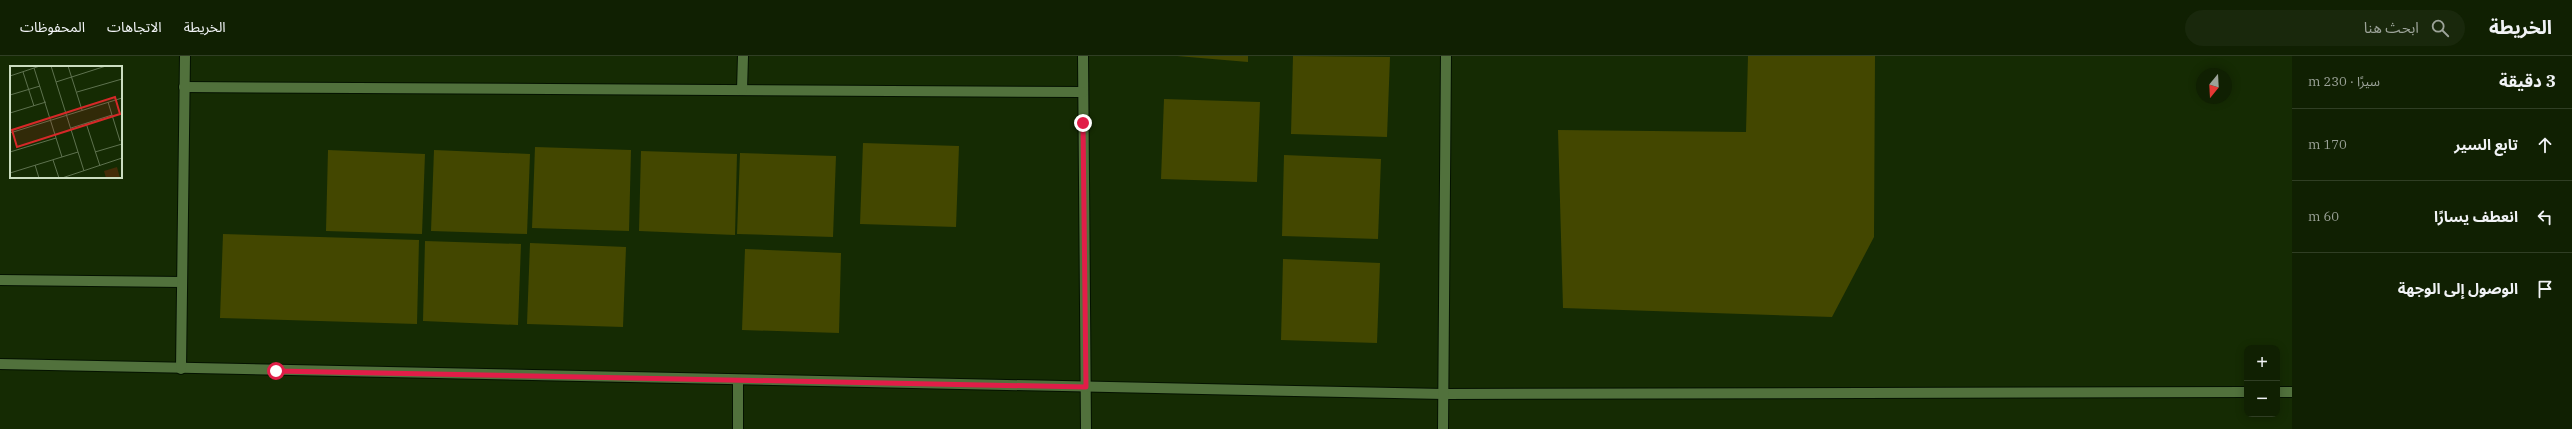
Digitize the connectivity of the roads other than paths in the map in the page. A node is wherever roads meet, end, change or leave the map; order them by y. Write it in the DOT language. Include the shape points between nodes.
graph roads {
  1 [pos="185,56"];
  2 [pos="742,56"];
  3 [pos="1083,56"];
  4 [pos="1446,56"];
  5 [pos="184,87"];
  6 [pos="742,90"];
  7 [pos="1083,92"];
  8 [pos="0,280"];
  9 [pos="182,282"];
  10 [pos="0,364"];
  11 [pos="181,368"];
  12 [pos="738,381"];
  13 [pos="1086,387"];
  14 [pos="2244,392"];
  15 [pos="2280,392"];
  16 [pos="2292,392"];
  17 [pos="1444,394"];
  18 [pos="738,429"];
  19 [pos="1086,429"];
  20 [pos="1442,429"];
  1 -- 5 [label="street"];
  2 -- 6 [label="street"];
  3 -- 7 [label="street"];
  4 -- 17 [label="street"];
  5 -- 6 [label="street"];
  5 -- 9 [label="street"];
  6 -- 7 [label="street"];
  7 -- 13 [label="street"];
  8 -- 9 [label="street"];
  9 -- 11 [label="street"];
  10 -- 11 [label="street"];
  11 -- 12 [label="street"];
  12 -- 13 [label="street"];
  12 -- 18 [label="street"];
  13 -- 17 [label="street"];
  13 -- 19 [label="street"];
  14 -- 17 [label="street"];
  15 -- 16 [label="street"];
  17 -- 20 [label="street"];
}
